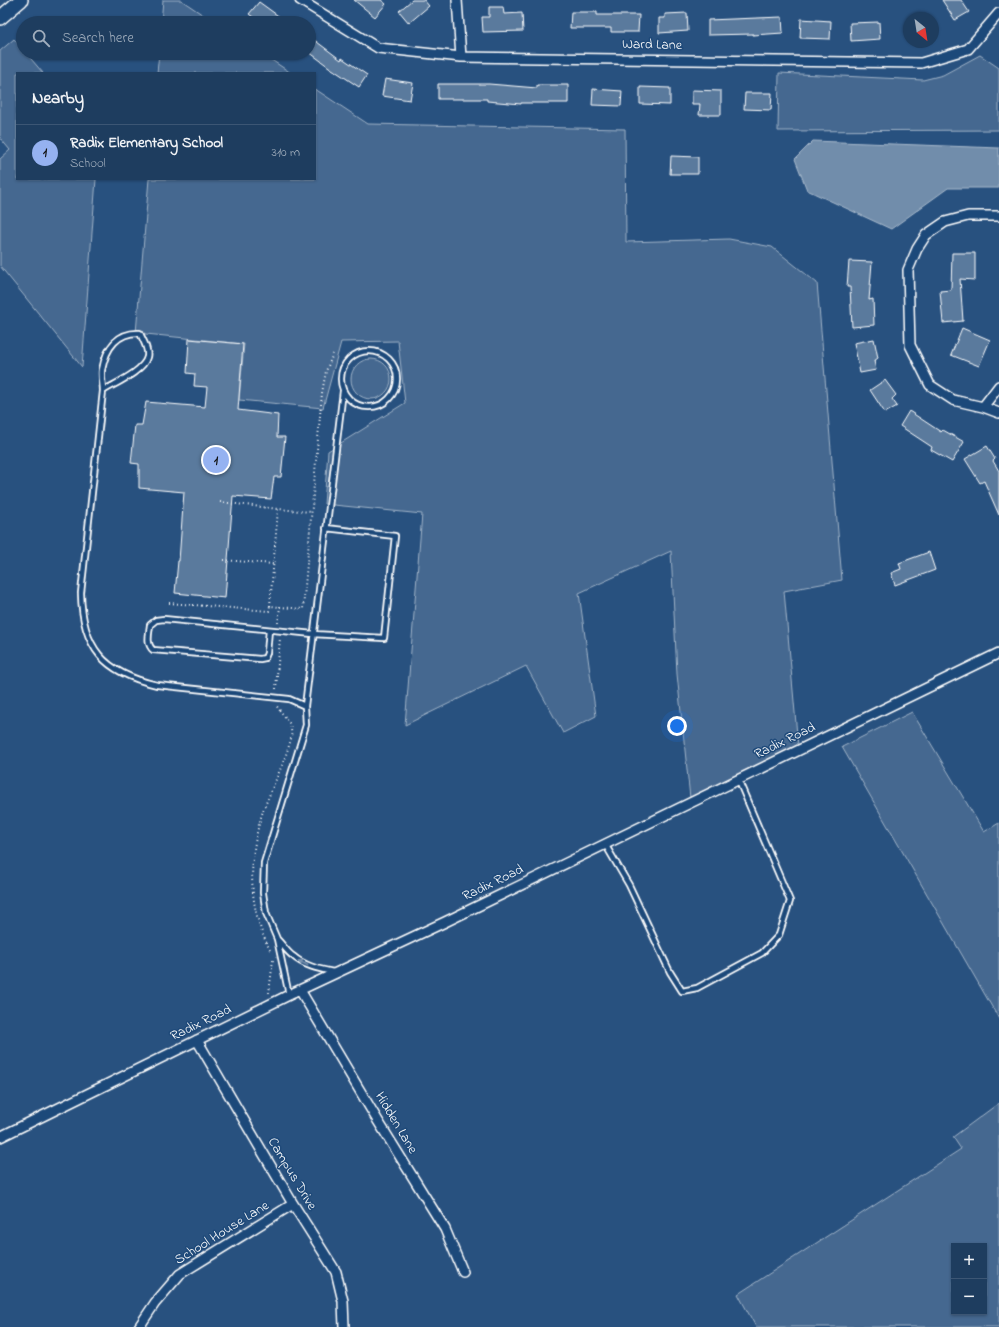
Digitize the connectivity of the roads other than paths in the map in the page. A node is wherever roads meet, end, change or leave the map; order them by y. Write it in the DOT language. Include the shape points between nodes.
graph roads {
  1 [pos="20,0"];
  2 [pos="300,0"];
  3 [pos="457,0"];
  4 [pos="999,13"];
  5 [pos="0,18"];
  6 [pos="461,57"];
  7 [pos="999,216"];
  8 [pos="999,386"];
  9 [pos="343,391"];
  10 [pos="103,392"];
  11 [pos="983,407"];
  12 [pos="999,412"];
  13 [pos="326,528"];
  14 [pos="269,630"];
  15 [pos="313,634"];
  16 [pos="999,653"];
  17 [pos="305,706"];
  18 [pos="738,779"];
  19 [pos="605,844"];
  20 [pos="277,939"];
  21 [pos="337,973"];
  22 [pos="300,990"];
  23 [pos="289,995"];
  24 [pos="197,1040"];
  25 [pos="0,1137"];
  26 [pos="293,1204"];
  27 [pos="463,1272"];
  28 [pos="139,1327"];
  29 [pos="344,1327"];
  1 -- 5 [label="main road"];
  2 -- 6 [label="street, Ward Lane" via="378,48"];
  3 -- 6 [label="street"];
  4 -- 6 [label="street, Ward Lane" via="968,49 921,63"];
  7 -- 11 [label="street" via="968,216 945,222 926,235 908,270 910,345 930,384 953,400"];
  8 -- 11 [label="street"];
  9 -- 9 [label="lane" via="341,377 346,362 360,352 376,351 390,359 398,373 396,390 386,402 371,408 355,404"];
  9 -- 13 [label="lane"];
  10 -- 10 [label="lane" via="142,365 147,357 146,346 140,333 127,334 116,339 107,353 102,370"];
  10 -- 17 [label="lane" via="82,592 84,625 95,650 115,669 140,681 157,685 288,698"];
  11 -- 12 [label="street"];
  13 -- 15 [label="lane"];
  13 -- 15 [label="lane" via="395,536 384,638"];
  14 -- 14 [label="lane" via="164,619 156,620 150,625 148,642 153,650 260,659 265,658 267,653"];
  14 -- 15 [label="lane"];
  15 -- 17 [label="lane"];
  16 -- 18 [label="street, Radix Road"];
  17 -- 20 [label="lane" via="306,725 264,863 263,893 266,913"];
  18 -- 19 [label="street, Radix Road"];
  18 -- 19 [label="lane" via="790,901 780,936 762,953 697,988 682,991 670,972 629,885"];
  19 -- 21 [label="street, Radix Road"];
  21 -- 20 [label="lane, one-way" via="300,962"];
  20 -- 23 [label="lane"];
  21 -- 22 [label="street, Radix Road"];
  22 -- 23 [label="street, Radix Road"];
  22 -- 27 [label="street, Hidden Lane" via="445,1229"];
  23 -- 24 [label="street, Radix Road"];
  24 -- 25 [label="street, Radix Road"];
  24 -- 26 [label="street, Campus Drive"];
  26 -- 28 [label="street, School House Lane" via="180,1274 155,1303"];
  26 -- 29 [label="street, Campus Drive" via="336,1272 344,1301"];
}
